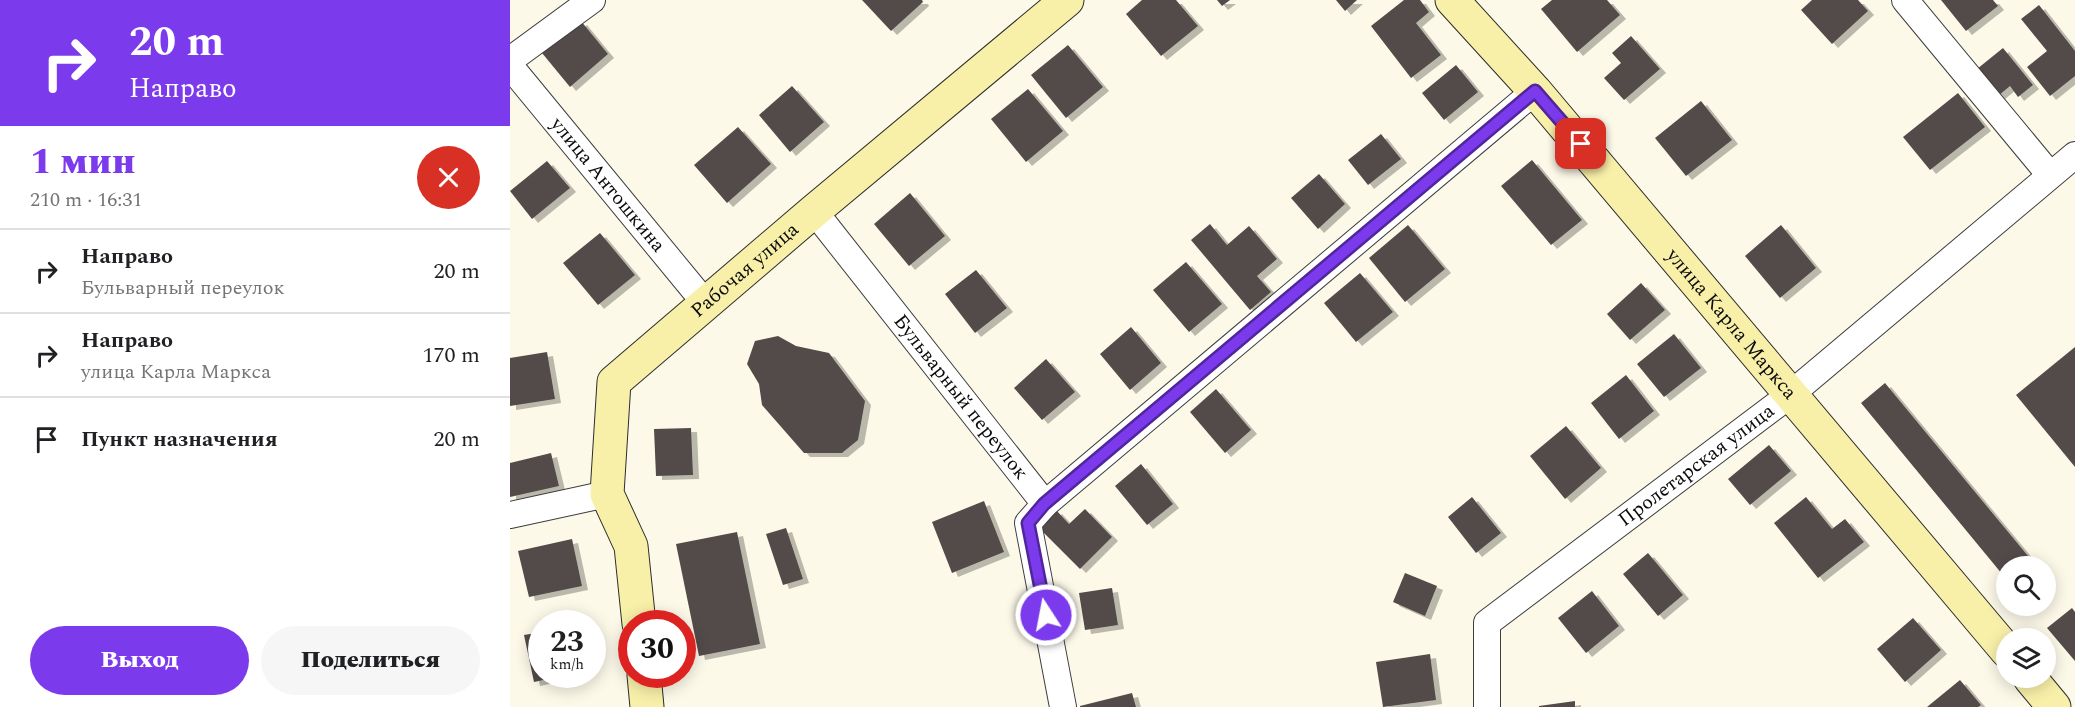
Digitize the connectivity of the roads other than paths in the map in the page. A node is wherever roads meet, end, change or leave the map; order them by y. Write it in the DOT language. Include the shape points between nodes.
graph roads {
  1 [pos="592,0"];
  2 [pos="1067,0"];
  3 [pos="1452,0"];
  4 [pos="1905,0"];
  5 [pos="510,60"];
  6 [pos="510,66"];
  7 [pos="1535,91"];
  8 [pos="2075,155"];
  9 [pos="2050,175"];
  10 [pos="814,211"];
  11 [pos="706,304"];
  12 [pos="1791,394"];
  13 [pos="607,494"];
  14 [pos="1044,504"];
  15 [pos="510,515"];
  16 [pos="638,610"];
  17 [pos="1996,638"];
  18 [pos="645,688"];
  19 [pos="2038,688"];
  20 [pos="647,707"];
  21 [pos="1063,707"];
  22 [pos="1487,707"];
  23 [pos="2054,707"];
  1 -- 5 [label="street"];
  2 -- 10 [label="street, Рабочая улица"];
  3 -- 7 [label="street, улица Карла Маркса"];
  4 -- 9 [label="street"];
  6 -- 11 [label="street, улица Антошкина"];
  7 -- 12 [label="street, улица Карла Маркса"];
  7 -- 14 [label="street"];
  8 -- 9 [label="street, Пролетарская улица"];
  9 -- 12 [label="street, Пролетарская улица"];
  10 -- 11 [label="street, Рабочая улица"];
  10 -- 14 [label="street, Бульварный переулок"];
  11 -- 13 [label="street, Рабочая улица" via="614,382"];
  12 -- 17 [label="street, улица Карла Маркса"];
  12 -- 22 [label="street, Пролетарская улица" via="1487,623"];
  13 -- 15 [label="street"];
  13 -- 16 [label="street, Рабочая улица" via="632,546"];
  14 -- 21 [label="street" via="1028,523"];
  18 -- 20 [label="street"];
  19 -- 23 [label="street"];
}
